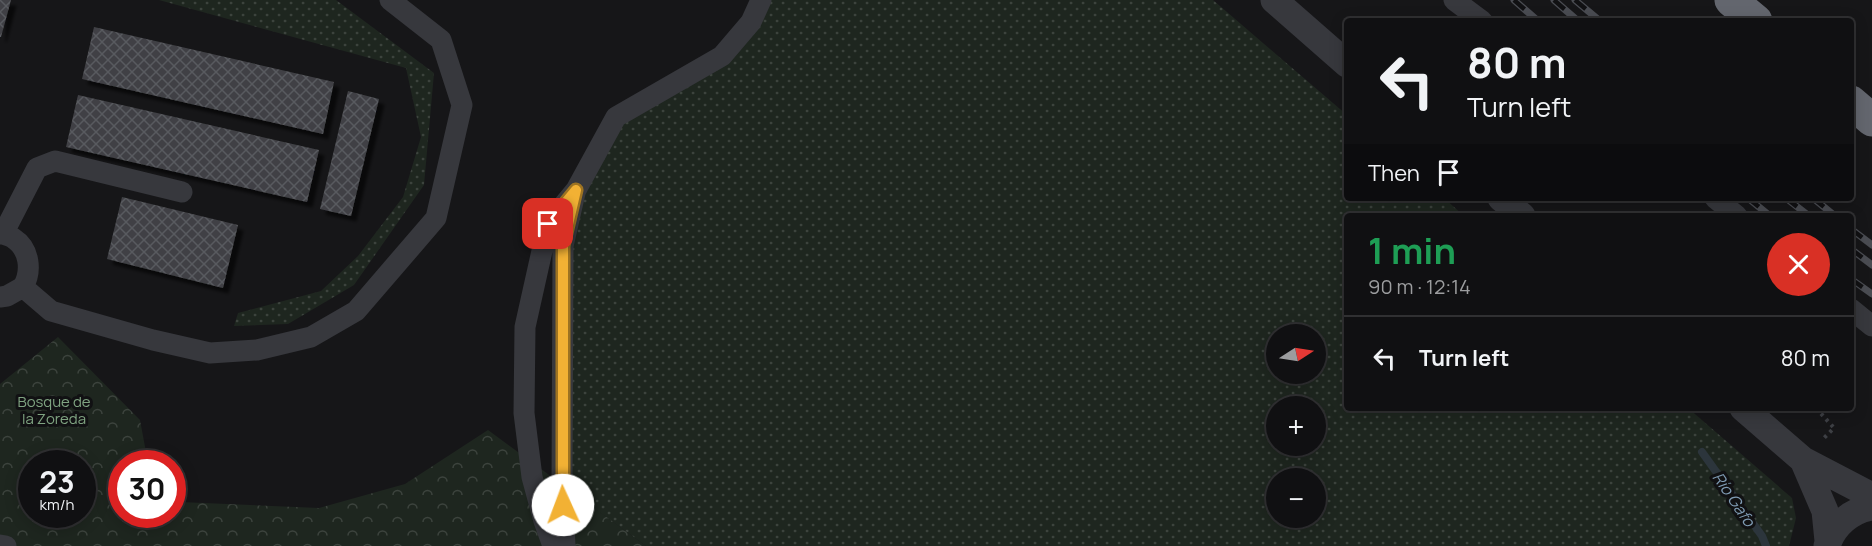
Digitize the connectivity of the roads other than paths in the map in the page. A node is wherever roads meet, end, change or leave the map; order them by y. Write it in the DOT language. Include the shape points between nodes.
graph roads {
  1 [pos="390,0"];
  2 [pos="761,0"];
  3 [pos="1274,0"];
  4 [pos="1454,0"];
  5 [pos="1731,0"];
  6 [pos="1478,18"];
  7 [pos="1752,18"];
  8 [pos="1344,61"];
  9 [pos="1854,105"];
  10 [pos="1872,120"];
  11 [pos="576,190"];
  12 [pos="182,192"];
  13 [pos="1504,201"];
  14 [pos="1719,201"];
  15 [pos="1518,213"];
  16 [pos="1733,213"];
  17 [pos="1,233"];
  18 [pos="23,287"];
  19 [pos="0,297"];
  20 [pos="1854,311"];
  21 [pos="1872,326"];
  22 [pos="1746,411"];
  23 [pos="1803,460"];
  24 [pos="1872,496"];
  25 [pos="1872,507"];
  26 [pos="1827,544"];
  27 [pos="0,545"];
  28 [pos="6,546"];
  29 [pos="553,546"];
  30 [pos="565,546"];
  1 -- 18 [label="street" via="441,40 462,105 436,218 356,311 311,337 257,351 210,353 51,311"];
  2 -- 11 [label="street" via="751,22 722,56 616,117"];
  3 -- 8 [label="street"];
  4 -- 6 [label="street"];
  5 -- 7 [label="highway"];
  9 -- 10 [label="highway"];
  11 -- 29 [label="street" via="548,224 525,327 524,413 531,467"];
  11 -- 30 [label="street" via="563,246 561,484"];
  12 -- 17 [label="street" via="55,161 37,168"];
  13 -- 15 [label="street"];
  14 -- 16 [label="street"];
  17 -- 18 [label="street" via="14,238 23,249 29,276"];
  18 -- 19 [label="street"];
  20 -- 21 [label="street"];
  22 -- 23 [label="street"];
  23 -- 24 [label="street"];
  23 -- 26 [label="street" via="1826,511"];
  25 -- 26 [label="street" via="1842,522"];
  27 -- 28 [label="street"];
}
